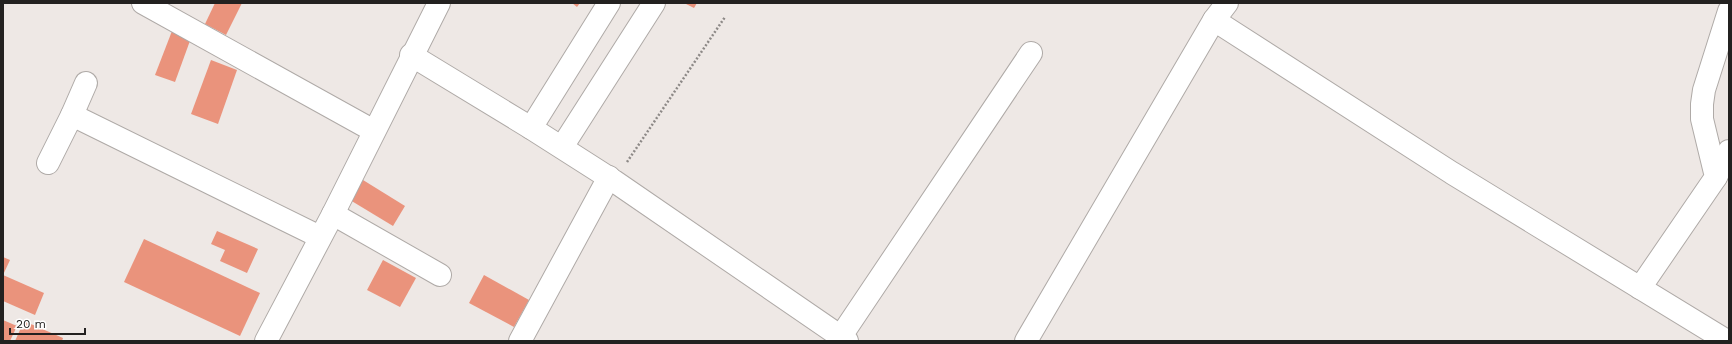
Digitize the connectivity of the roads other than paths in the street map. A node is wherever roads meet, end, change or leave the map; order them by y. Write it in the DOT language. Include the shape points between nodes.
graph roads {
  1 [pos="143,3"];
  2 [pos="439,3"];
  3 [pos="609,3"];
  4 [pos="654,3"];
  5 [pos="1227,3"];
  6 [pos="1729,10"];
  7 [pos="1214,20"];
  8 [pos="1031,53"];
  9 [pos="411,55"];
  10 [pos="86,83"];
  11 [pos="72,115"];
  12 [pos="531,128"];
  13 [pos="374,131"];
  14 [pos="562,147"];
  15 [pos="1729,151"];
  16 [pos="48,164"];
  17 [pos="1716,177"];
  18 [pos="612,179"];
  19 [pos="333,214"];
  20 [pos="320,237"];
  21 [pos="440,274"];
  22 [pos="1640,288"];
  23 [pos="844,339"];
  24 [pos="266,341"];
  25 [pos="520,341"];
  26 [pos="1026,341"];
  27 [pos="1727,341"];
  1 -- 13 [label="street"];
  2 -- 9 [label="street"];
  3 -- 12 [label="street"];
  4 -- 14 [label="street"];
  5 -- 7 [label="street"];
  6 -- 17 [label="street" via="1702,104 1702,119"];
  7 -- 22 [label="street" via="1452,173"];
  7 -- 26 [label="street"];
  8 -- 23 [label="street"];
  9 -- 12 [label="street"];
  9 -- 13 [label="street"];
  10 -- 11 [label="street"];
  11 -- 16 [label="street"];
  11 -- 20 [label="street"];
  12 -- 14 [label="street"];
  13 -- 19 [label="street"];
  14 -- 18 [label="street"];
  15 -- 17 [label="street"];
  17 -- 22 [label="street"];
  18 -- 23 [label="street"];
  18 -- 25 [label="street"];
  19 -- 20 [label="street"];
  19 -- 21 [label="street"];
  20 -- 24 [label="street"];
  22 -- 27 [label="street"];
}
